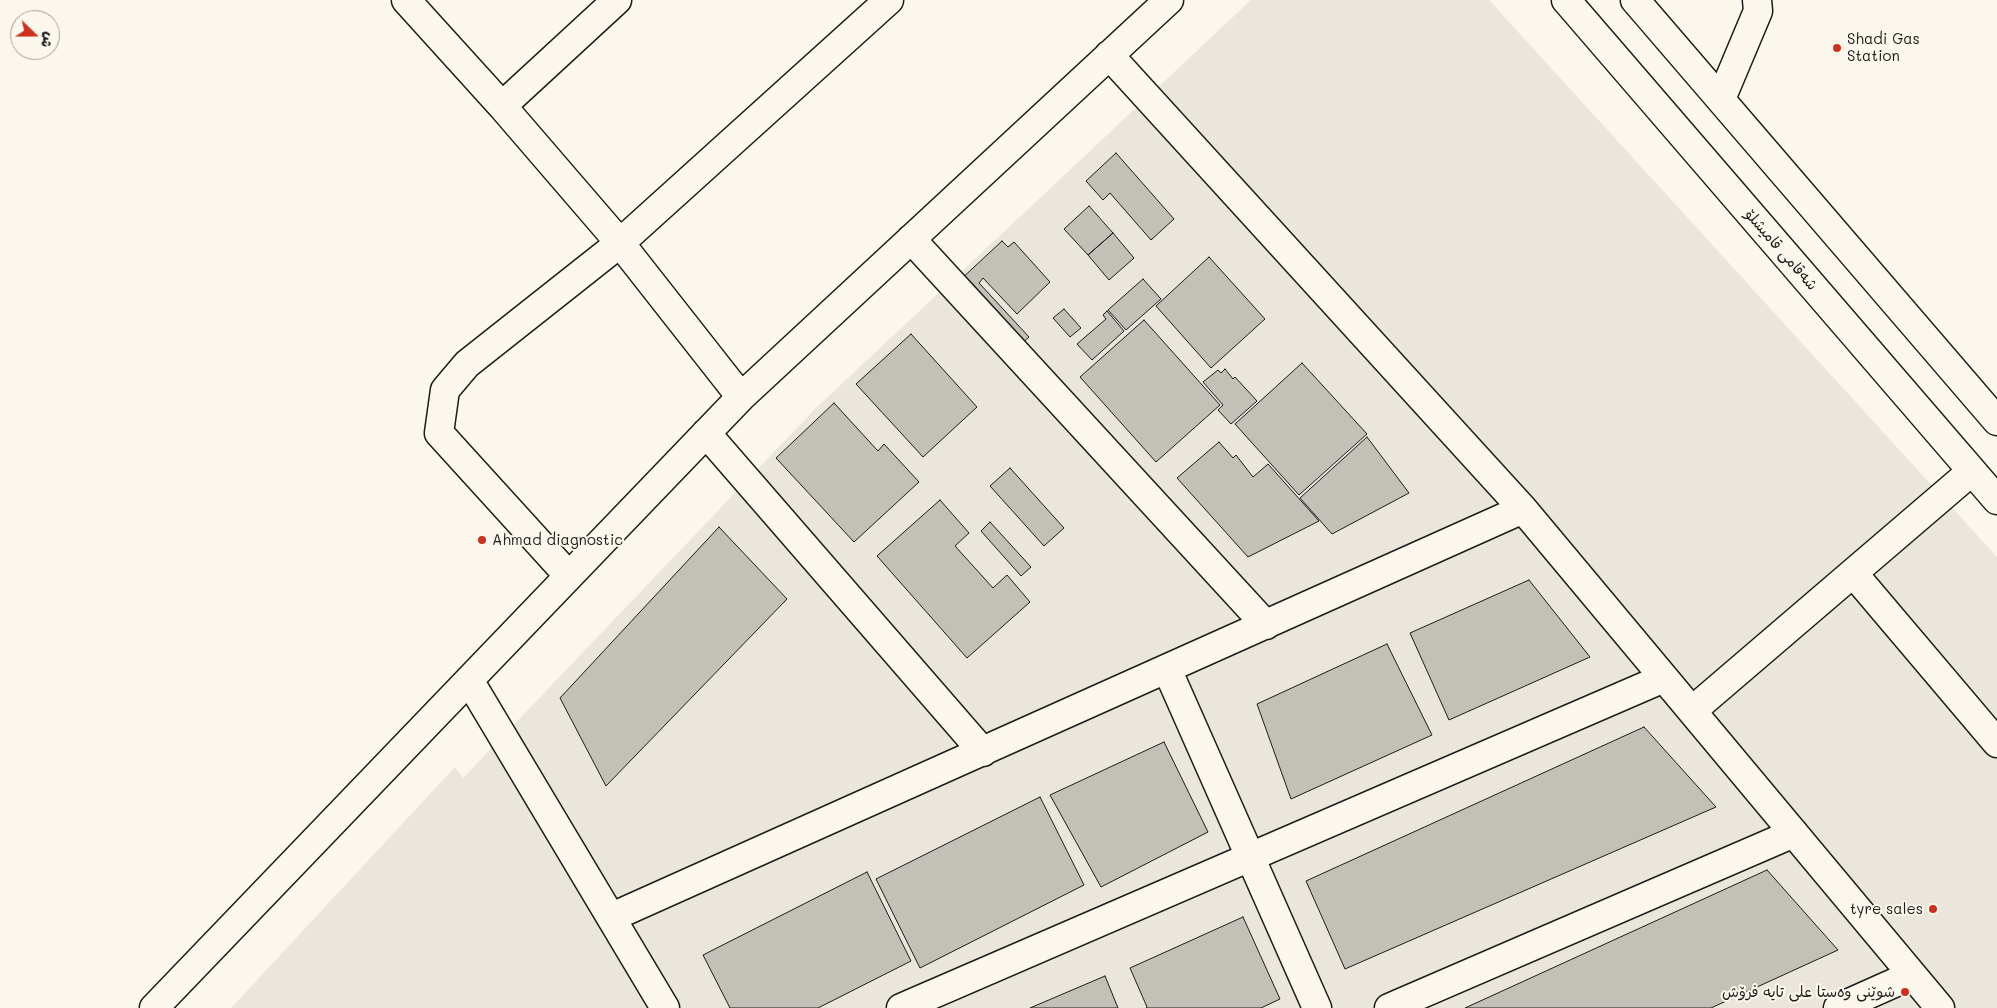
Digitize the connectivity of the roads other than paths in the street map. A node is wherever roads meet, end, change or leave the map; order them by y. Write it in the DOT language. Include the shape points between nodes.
graph roads {
  1 [pos="406,0"];
  2 [pos="617,0"];
  3 [pos="889,0"];
  4 [pos="1566,0"];
  5 [pos="1635,0"];
  6 [pos="1757,0"];
  7 [pos="1153,5"];
  8 [pos="1109,55"];
  9 [pos="1720,99"];
  10 [pos="502,106"];
  11 [pos="911,239"];
  12 [pos="620,243"];
  13 [pos="741,397"];
  14 [pos="1997,420"];
  15 [pos="706,434"];
  16 [pos="1972,471"];
  17 [pos="1997,500"];
  18 [pos="1523,509"];
  19 [pos="1853,573"];
  20 [pos="569,576"];
  21 [pos="1266,625"];
  22 [pos="1167,669"];
  23 [pos="1664,678"];
  24 [pos="469,680"];
  25 [pos="1693,710"];
  26 [pos="1997,744"];
  27 [pos="983,752"];
  28 [pos="1794,833"];
  29 [pos="1250,857"];
  30 [pos="612,917"];
  31 [pos="1912,975"];
  32 [pos="154,1008"];
  33 [pos="665,1008"];
  34 [pos="901,1008"];
  35 [pos="1317,1008"];
  36 [pos="1389,1008"];
  37 [pos="1838,1008"];
  38 [pos="1940,1008"];
  1 -- 10 [label="street"];
  2 -- 10 [label="street"];
  3 -- 12 [label="street"];
  4 -- 16 [label="street, شەقامی قامیشلۆ"];
  5 -- 9 [label="street"];
  6 -- 9 [label="street" via="1758,11"];
  7 -- 8 [label="street"];
  8 -- 11 [label="street"];
  8 -- 18 [label="street"];
  9 -- 14 [label="street"];
  10 -- 12 [label="street"];
  11 -- 13 [label="street"];
  11 -- 21 [label="street"];
  12 -- 13 [label="street"];
  12 -- 20 [label="street" via="467,364 444,390 439,434"];
  13 -- 15 [label="street"];
  15 -- 20 [label="street"];
  15 -- 27 [label="street"];
  16 -- 17 [label="street, شەقامی قامیشلۆ"];
  16 -- 19 [label="street"];
  18 -- 21 [label="street"];
  18 -- 23 [label="street"];
  19 -- 25 [label="street"];
  19 -- 26 [label="street"];
  20 -- 24 [label="street"];
  21 -- 22 [label="street"];
  22 -- 27 [label="street"];
  22 -- 29 [label="street"];
  23 -- 25 [label="street"];
  23 -- 29 [label="street"];
  24 -- 30 [label="street"];
  24 -- 32 [label="street"];
  25 -- 28 [label="street"];
  27 -- 30 [label="street"];
  28 -- 31 [label="street"];
  28 -- 36 [label="street"];
  29 -- 34 [label="street"];
  29 -- 35 [label="street"];
  30 -- 33 [label="street"];
  31 -- 37 [label="street"];
  31 -- 38 [label="street"];
}
